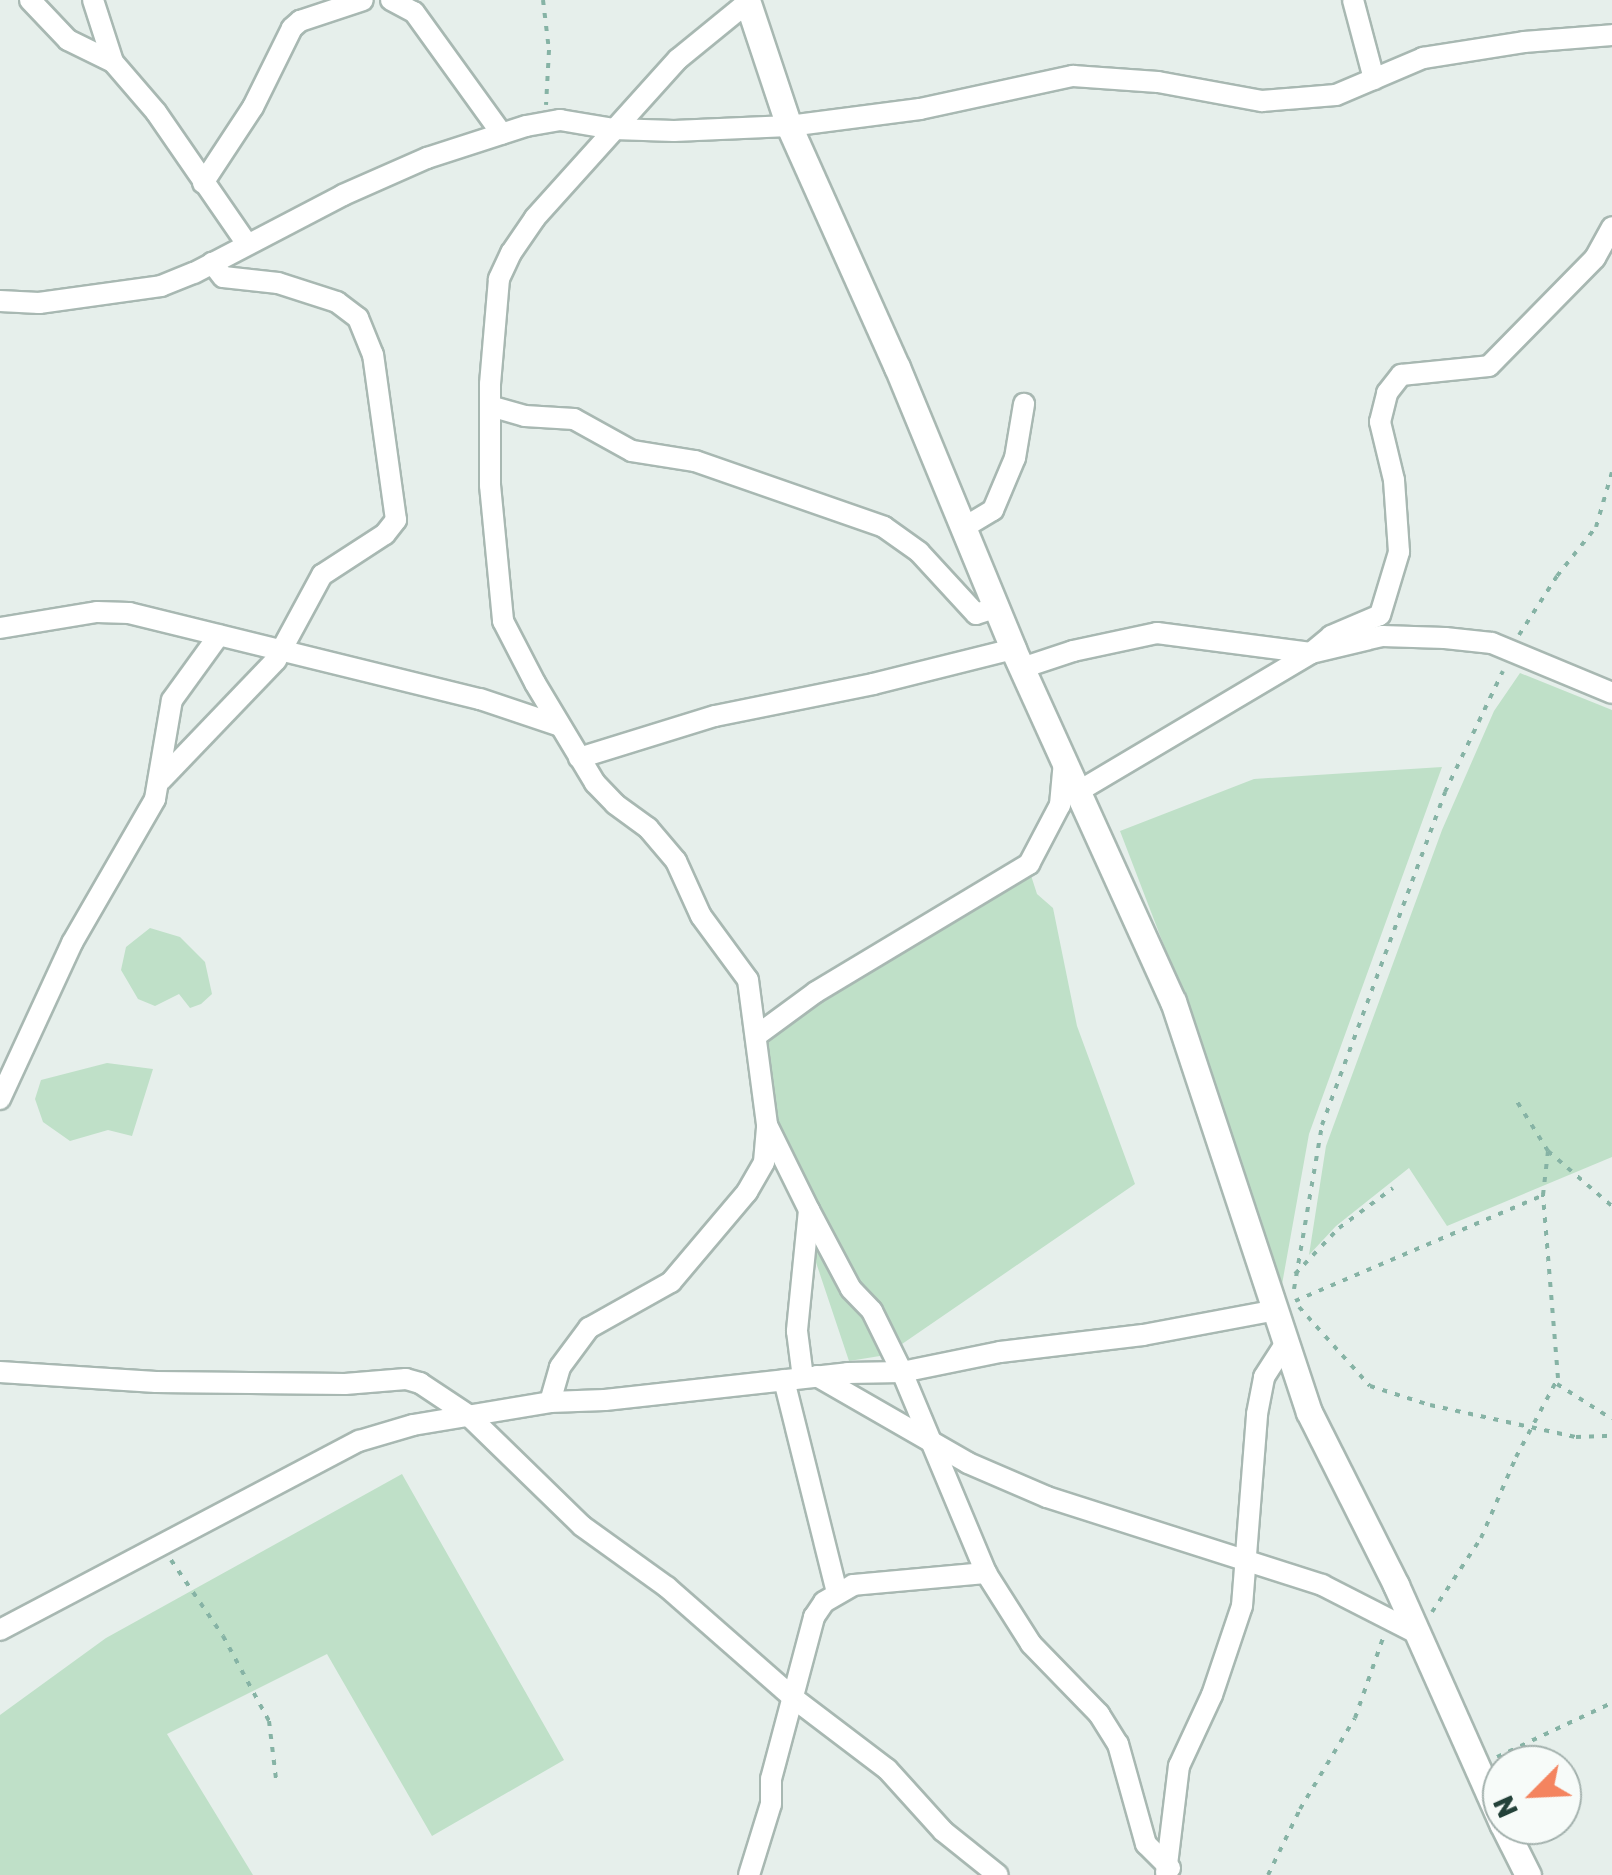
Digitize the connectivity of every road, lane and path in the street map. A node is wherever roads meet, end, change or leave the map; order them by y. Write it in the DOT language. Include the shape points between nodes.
graph roads {
  1 [pos="30,0"];
  2 [pos="93,0"];
  3 [pos="362,0"];
  4 [pos="391,0"];
  5 [pos="544,0"];
  6 [pos="1353,0"];
  7 [pos="747,1"];
  8 [pos="1612,35"];
  9 [pos="113,62"];
  10 [pos="1374,78"];
  11 [pos="544,123"];
  12 [pos="788,126"];
  13 [pos="614,129"];
  14 [pos="502,134"];
  15 [pos="203,182"];
  16 [pos="1612,228"];
  17 [pos="247,244"];
  18 [pos="212,264"];
  19 [pos="6,306"];
  20 [pos="1024,404"];
  21 [pos="490,406"];
  22 [pos="1612,472"];
  23 [pos="963,528"];
  24 [pos="998,607"];
  25 [pos="0,628"];
  26 [pos="219,635"];
  27 [pos="283,649"];
  28 [pos="1512,652"];
  29 [pos="1311,653"];
  30 [pos="1018,659"];
  31 [pos="1612,693"];
  32 [pos="560,726"];
  33 [pos="580,758"];
  34 [pos="1064,759"];
  35 [pos="161,780"];
  36 [pos="1079,791"];
  37 [pos="756,1036"];
  38 [pos="20,1050"];
  39 [pos="0,1060"];
  40 [pos="0,1099"];
  41 [pos="1516,1100"];
  42 [pos="767,1125"];
  43 [pos="1548,1151"];
  44 [pos="1392,1188"];
  45 [pos="1543,1195"];
  46 [pos="1612,1206"];
  47 [pos="809,1210"];
  48 [pos="1295,1274"];
  49 [pos="1286,1306"];
  50 [pos="1287,1340"];
  51 [pos="0,1372"];
  52 [pos="902,1372"];
  53 [pos="802,1378"];
  54 [pos="1557,1384"];
  55 [pos="550,1402"];
  56 [pos="468,1416"];
  57 [pos="1612,1419"];
  58 [pos="1534,1426"];
  59 [pos="1612,1436"];
  60 [pos="935,1443"];
  61 [pos="159,1544"];
  62 [pos="1248,1561"];
  63 [pos="986,1573"];
  64 [pos="837,1592"];
  65 [pos="1389,1620"];
  66 [pos="0,1630"];
  67 [pos="1418,1634"];
  68 [pos="792,1696"];
  69 [pos="1612,1702"];
  70 [pos="1474,1767"];
  71 [pos="276,1779"];
  72 [pos="1482,1783"];
  73 [pos="1513,1845"];
  74 [pos="1167,1872"];
  75 [pos="749,1875"];
  76 [pos="998,1875"];
  77 [pos="1268,1875"];
  78 [pos="1528,1875"];
  1 -- 9 [label="street" via="68,40"];
  2 -- 9 [label="street"];
  3 -- 15 [label="street" via="292,28 253,107"];
  4 -- 14 [label="street" via="414,12"];
  5 -- 11 [label="path"];
  6 -- 10 [label="street"];
  7 -- 12 [label="street"];
  7 -- 13 [label="street" via="678,59"];
  8 -- 10 [label="street" via="1423,58"];
  9 -- 15 [label="street"];
  10 -- 12 [label="street" via="1336,95 1262,101 1144,80 1073,76 920,109"];
  11 -- 13 [label="street"];
  11 -- 14 [label="street"];
  12 -- 13 [label="street"];
  12 -- 23 [label="street"];
  13 -- 21 [label="street" via="535,218 498,279"];
  14 -- 17 [label="street" via="343,194"];
  15 -- 17 [label="street"];
  16 -- 29 [label="street" via="1595,258 1488,366 1401,374 1387,393 1380,422 1394,480 1399,552 1380,615 1331,636"];
  17 -- 18 [label="street"];
  18 -- 19 [label="street" via="161,286"];
  18 -- 27 [label="street" via="222,276 278,283 337,302 358,318 373,355 396,520 322,575"];
  20 -- 23 [label="street" via="1015,458 993,510"];
  21 -- 24 [label="street" via="574,419 632,451 695,461 884,527 919,552 976,614"];
  21 -- 32 [label="street" via="503,620"];
  22 -- 28 [label="path" via="1596,527 1556,576"];
  23 -- 24 [label="street"];
  24 -- 30 [label="street"];
  25 -- 26 [label="street" via="97,612"];
  26 -- 27 [label="street"];
  26 -- 35 [label="street" via="172,700"];
  27 -- 32 [label="street"];
  27 -- 35 [label="street"];
  28 -- 29 [label="street" via="1492,643 1382,636"];
  28 -- 31 [label="street"];
  28 -- 48 [label="path" via="1445,792 1322,1125"];
  29 -- 30 [label="street" via="1158,633"];
  29 -- 36 [label="street"];
  30 -- 33 [label="street" via="715,716"];
  30 -- 34 [label="street"];
  32 -- 33 [label="street"];
  33 -- 37 [label="street" via="615,804 676,861 701,916 748,980"];
  34 -- 36 [label="street"];
  34 -- 37 [label="street" via="1060,806 1029,864 816,992"];
  35 -- 38 [label="street"];
  36 -- 49 [label="street" via="1173,1001"];
  37 -- 42 [label="street"];
  38 -- 39 [label="street"];
  38 -- 40 [label="street"];
  41 -- 43 [label="path"];
  42 -- 47 [label="street"];
  42 -- 55 [label="street" via="764,1162 747,1192 671,1282 589,1328 560,1367"];
  43 -- 45 [label="path"];
  43 -- 46 [label="path"];
  44 -- 48 [label="path" via="1338,1228"];
  45 -- 49 [label="path"];
  45 -- 54 [label="path"];
  47 -- 52 [label="street"];
  47 -- 53 [label="street" via="797,1331"];
  48 -- 49 [label="path"];
  49 -- 50 [label="street"];
  49 -- 52 [label="street" via="1143,1336 1000,1352"];
  49 -- 58 [label="path" via="1370,1386 1430,1406"];
  50 -- 62 [label="street" via="1264,1377 1257,1414"];
  50 -- 67 [label="street" via="1309,1412"];
  51 -- 56 [label="street" via="156,1382 406,1379"];
  52 -- 53 [label="street"];
  52 -- 60 [label="street"];
  53 -- 55 [label="street"];
  53 -- 60 [label="street"];
  53 -- 64 [label="street"];
  54 -- 57 [label="path"];
  54 -- 58 [label="path"];
  55 -- 56 [label="street"];
  56 -- 61 [label="street" via="358,1442"];
  56 -- 68 [label="street" via="582,1526 667,1587"];
  58 -- 59 [label="path" via="1576,1437"];
  58 -- 67 [label="path" via="1481,1538"];
  60 -- 62 [label="street" via="1046,1497"];
  60 -- 63 [label="street"];
  61 -- 66 [label="street"];
  61 -- 71 [label="path" via="224,1636 269,1721"];
  62 -- 65 [label="street" via="1322,1585"];
  62 -- 74 [label="street" via="1226,1658 1179,1766"];
  63 -- 64 [label="street" via="929,1575"];
  63 -- 74 [label="street" via="1031,1644 1099,1714 1118,1744 1146,1844"];
  64 -- 68 [label="street" via="814,1617"];
  65 -- 67 [label="street"];
  65 -- 77 [label="path" via="1354,1718"];
  67 -- 70 [label="street"];
  68 -- 75 [label="street" via="770,1779 772,1804"];
  68 -- 76 [label="street" via="887,1770 942,1830"];
  69 -- 70 [label="path"];
  70 -- 72 [label="street"];
  73 -- 78 [label="street"];
}
